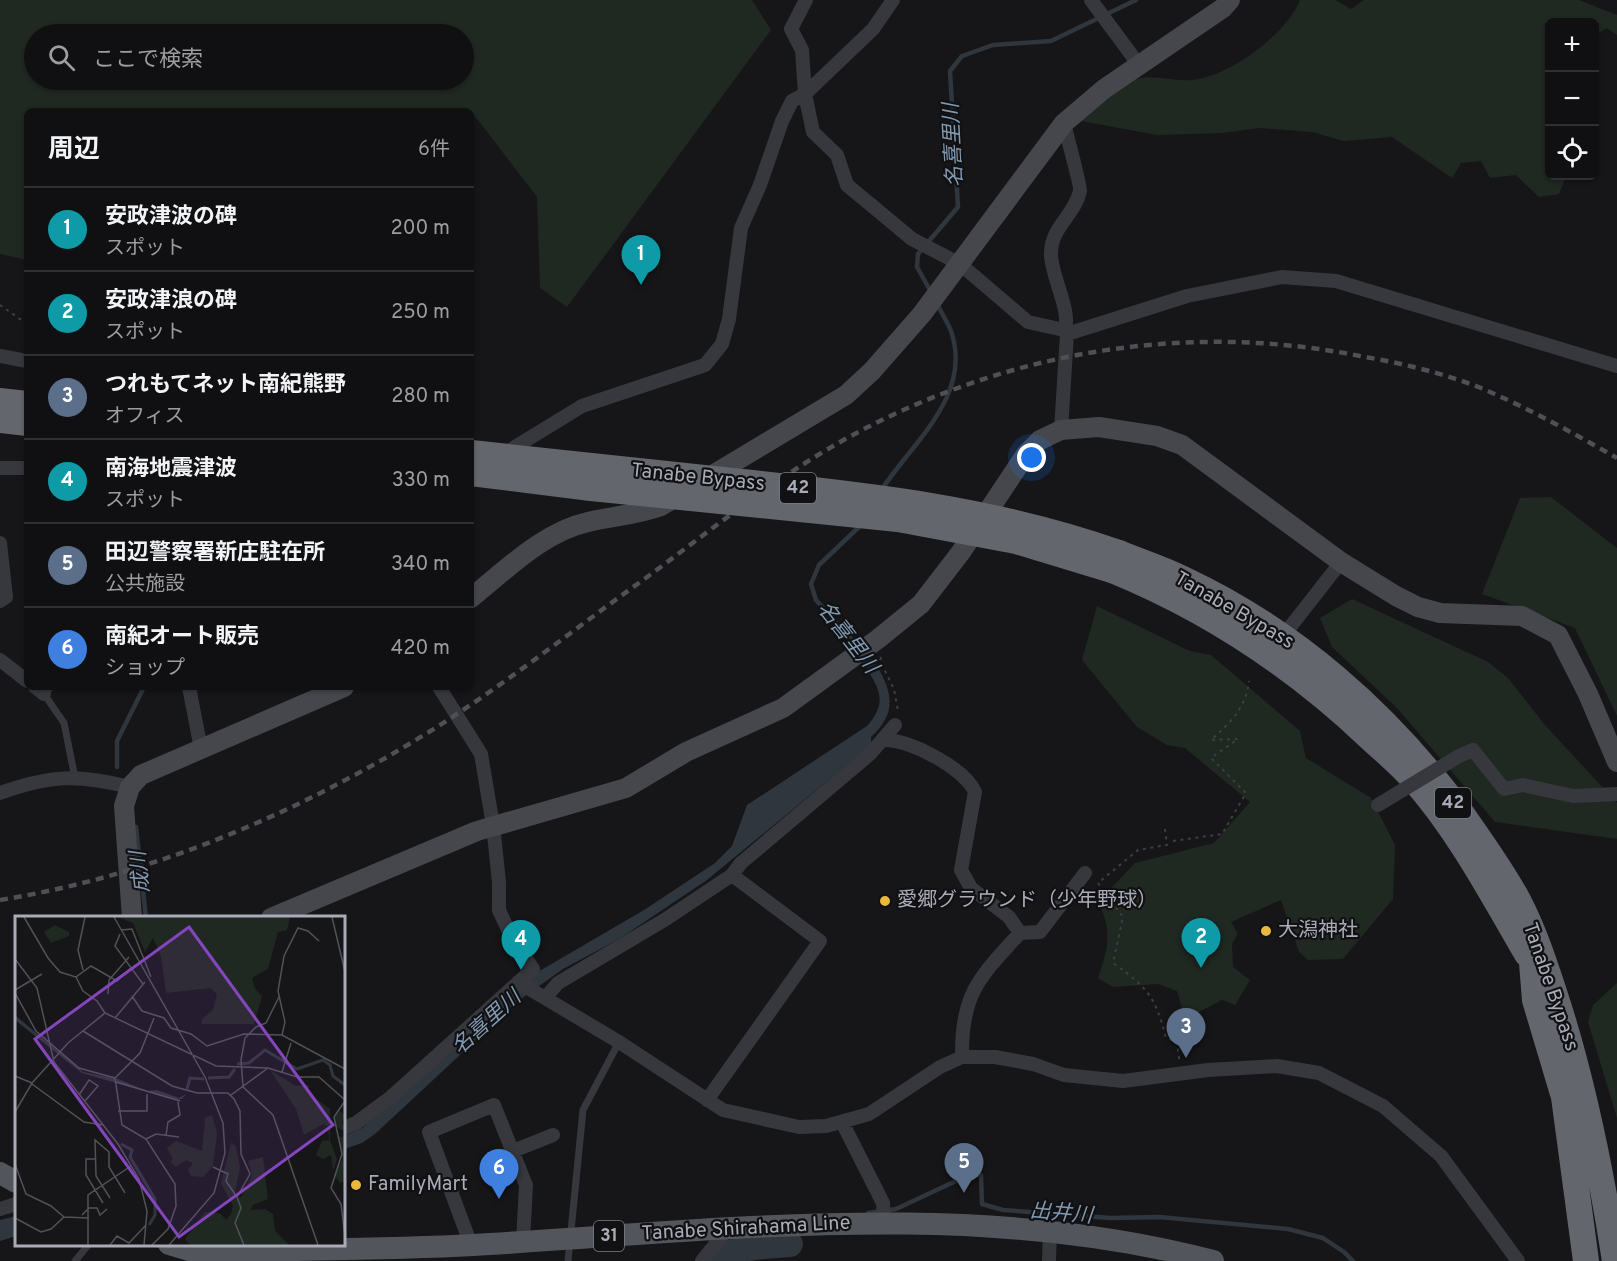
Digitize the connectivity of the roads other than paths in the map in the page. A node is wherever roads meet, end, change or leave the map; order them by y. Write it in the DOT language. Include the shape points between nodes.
graph roads {
  1 [pos="806,0"];
  2 [pos="893,0"];
  3 [pos="1230,0"];
  4 [pos="1094,5"];
  5 [pos="1139,65"];
  6 [pos="805,94"];
  7 [pos="1064,123"];
  8 [pos="960,264"];
  9 [pos="1065,332"];
  10 [pos="0,356"];
  11 [pos="24,360"];
  12 [pos="1617,366"];
  13 [pos="0,401"];
  14 [pos="24,404"];
  15 [pos="0,420"];
  16 [pos="24,423"];
  17 [pos="1061,430"];
  18 [pos="474,453"];
  19 [pos="0,468"];
  20 [pos="24,468"];
  21 [pos="474,473"];
  22 [pos="474,487"];
  23 [pos="0,543"];
  24 [pos="1116,562"];
  25 [pos="1341,562"];
  26 [pos="474,596"];
  27 [pos="0,601"];
  28 [pos="1276,646"];
  29 [pos="0,660"];
  30 [pos="24,679"];
  31 [pos="44,690"];
  32 [pos="190,690"];
  33 [pos="337,690"];
  34 [pos="441,690"];
  35 [pos="895,725"];
  36 [pos="884,740"];
  37 [pos="201,749"];
  38 [pos="1617,762"];
  39 [pos="75,778"];
  40 [pos="130,788"];
  41 [pos="0,793"];
  42 [pos="1617,794"];
  43 [pos="1378,805"];
  44 [pos="493,825"];
  45 [pos="1085,873"];
  46 [pos="732,875"];
  47 [pos="132,916"];
  48 [pos="276,916"];
  49 [pos="1020,933"];
  50 [pos="1532,963"];
  51 [pos="519,983"];
  52 [pos="543,997"];
  53 [pos="619,1042"];
  54 [pos="962,1056"];
  55 [pos="707,1100"];
  56 [pos="842,1122"];
  57 [pos="345,1128"];
  58 [pos="553,1135"];
  59 [pos="513,1151"];
  60 [pos="0,1173"];
  61 [pos="15,1181"];
  62 [pos="1605,1189"];
  63 [pos="15,1204"];
  64 [pos="0,1209"];
  65 [pos="883,1213"];
  66 [pos="727,1230"];
  67 [pos="1050,1230"];
  68 [pos="570,1238"];
  69 [pos="523,1241"];
  70 [pos="471,1245"];
  71 [pos="88,1246"];
  72 [pos="173,1246"];
  73 [pos="196,1252"];
  74 [pos="75,1261"];
  75 [pos="568,1261"];
  76 [pos="702,1261"];
  77 [pos="1048,1261"];
  78 [pos="1213,1261"];
  79 [pos="1518,1261"];
  80 [pos="1586,1261"];
  81 [pos="1602,1261"];
  82 [pos="1615,1261"];
  1 -- 6 [label="street" via="791,29 802,50"];
  2 -- 6 [label="street" via="873,29"];
  3 -- 5 [label="street"];
  4 -- 5 [label="street"];
  5 -- 7 [label="street"];
  6 -- 8 [label="street" via="813,132 837,155 847,185 912,239"];
  6 -- 22 [label="street" via="792,101 741,228 729,319 722,344 705,365 582,406 515,447"];
  7 -- 8 [label="street"];
  7 -- 9 [label="street" via="1081,189 1053,235 1051,253 1064,307"];
  8 -- 9 [label="street" via="1011,311 1028,322"];
  8 -- 26 [label="street" via="922,314 846,395 661,506 638,515 587,522 548,538"];
  9 -- 12 [label="street" via="1187,296 1282,277 1336,281"];
  9 -- 17 [label="street"];
  10 -- 11 [label="street"];
  13 -- 14 [label="highway"];
  15 -- 16 [label="highway"];
  17 -- 25 [label="street" via="1099,427 1157,436 1182,445"];
  17 -- 44 [label="street" via="1040,440 1026,454 921,604 783,708 686,752 626,788"];
  18 -- 24 [label="highway, Tanabe Bypass / 42, bridge" via="935,506 1059,532"];
  19 -- 20 [label="street"];
  21 -- 24 [label="highway, Tanabe Bypass / 42, bridge" via="898,519"];
  23 -- 27 [label="street" via="6,597"];
  24 -- 28 [label="highway, Tanabe Bypass / 42" via="1194,608"];
  25 -- 28 [label="street"];
  25 -- 38 [label="street" via="1418,607 1440,613 1522,616 1558,636"];
  28 -- 50 [label="highway, Tanabe Bypass / 42" via="1413,779 1462,845"];
  28 -- 62 [label="highway, Tanabe Bypass / 42" via="1351,689 1416,754 1486,847 1520,903 1543,944 1585,1046"];
  29 -- 30 [label="street"];
  31 -- 39 [label="lane" via="64,723"];
  32 -- 37 [label="street"];
  33 -- 37 [label="street"];
  34 -- 44 [label="street" via="481,754"];
  35 -- 36 [label="street"];
  36 -- 46 [label="street"];
  36 -- 49 [label="street" via="911,745 970,781 975,792 961,870 971,888 1010,918"];
  37 -- 40 [label="street" via="141,775"];
  39 -- 40 [label="street" via="98,779"];
  39 -- 41 [label="street" via="39,779"];
  40 -- 47 [label="street" via="124,806"];
  42 -- 43 [label="street, bridge" via="1573,796 1523,785 1504,789 1473,750"];
  44 -- 48 [label="street"];
  44 -- 51 [label="street" via="499,910 533,969"];
  45 -- 49 [label="street" via="1040,932"];
  46 -- 52 [label="street" via="558,983"];
  46 -- 55 [label="street" via="820,941"];
  49 -- 54 [label="street" via="975,983 964,1020"];
  50 -- 62 [label="highway, Tanabe Bypass / 42"];
  50 -- 80 [label="highway, 42" via="1535,1000 1564,1097"];
  51 -- 52 [label="street"];
  51 -- 57 [label="street" via="390,1098"];
  52 -- 53 [label="street"];
  53 -- 55 [label="street"];
  53 -- 68 [label="lane" via="583,1110"];
  54 -- 56 [label="street" via="868,1114"];
  54 -- 79 [label="street" via="995,1057 1064,1075 1123,1081 1277,1066 1318,1073 1383,1106 1441,1156"];
  55 -- 56 [label="street" via="723,1110 799,1127"];
  56 -- 65 [label="street"];
  58 -- 59 [label="street"];
  59 -- 69 [label="street" via="526,1185"];
  59 -- 70 [label="street" via="494,1105 429,1132"];
  60 -- 61 [label="main road"];
  62 -- 81 [label="highway, Tanabe Bypass / 42"];
  62 -- 82 [label="highway, Tanabe Bypass / 42"];
  63 -- 64 [label="street"];
  65 -- 66 [label="main road, Tanabe Shirahama Line / 31"];
  65 -- 67 [label="main road, Tanabe Shirahama Line / 31"];
  66 -- 68 [label="main road, Tanabe Shirahama Line / 31"];
  66 -- 76 [label="street"];
  67 -- 77 [label="street"];
  67 -- 78 [label="main road, Tanabe Shirahama Line / 31" via="1153,1245"];
  68 -- 69 [label="main road, Tanabe Shirahama Line / 31"];
  68 -- 75 [label="lane"];
  69 -- 70 [label="main road, Tanabe Shirahama Line / 31"];
  70 -- 73 [label="main road, Tanabe Shirahama Line / 31"];
  71 -- 74 [label="lane"];
  72 -- 73 [label="main road, Tanabe Shirahama Line / 31"];
}
